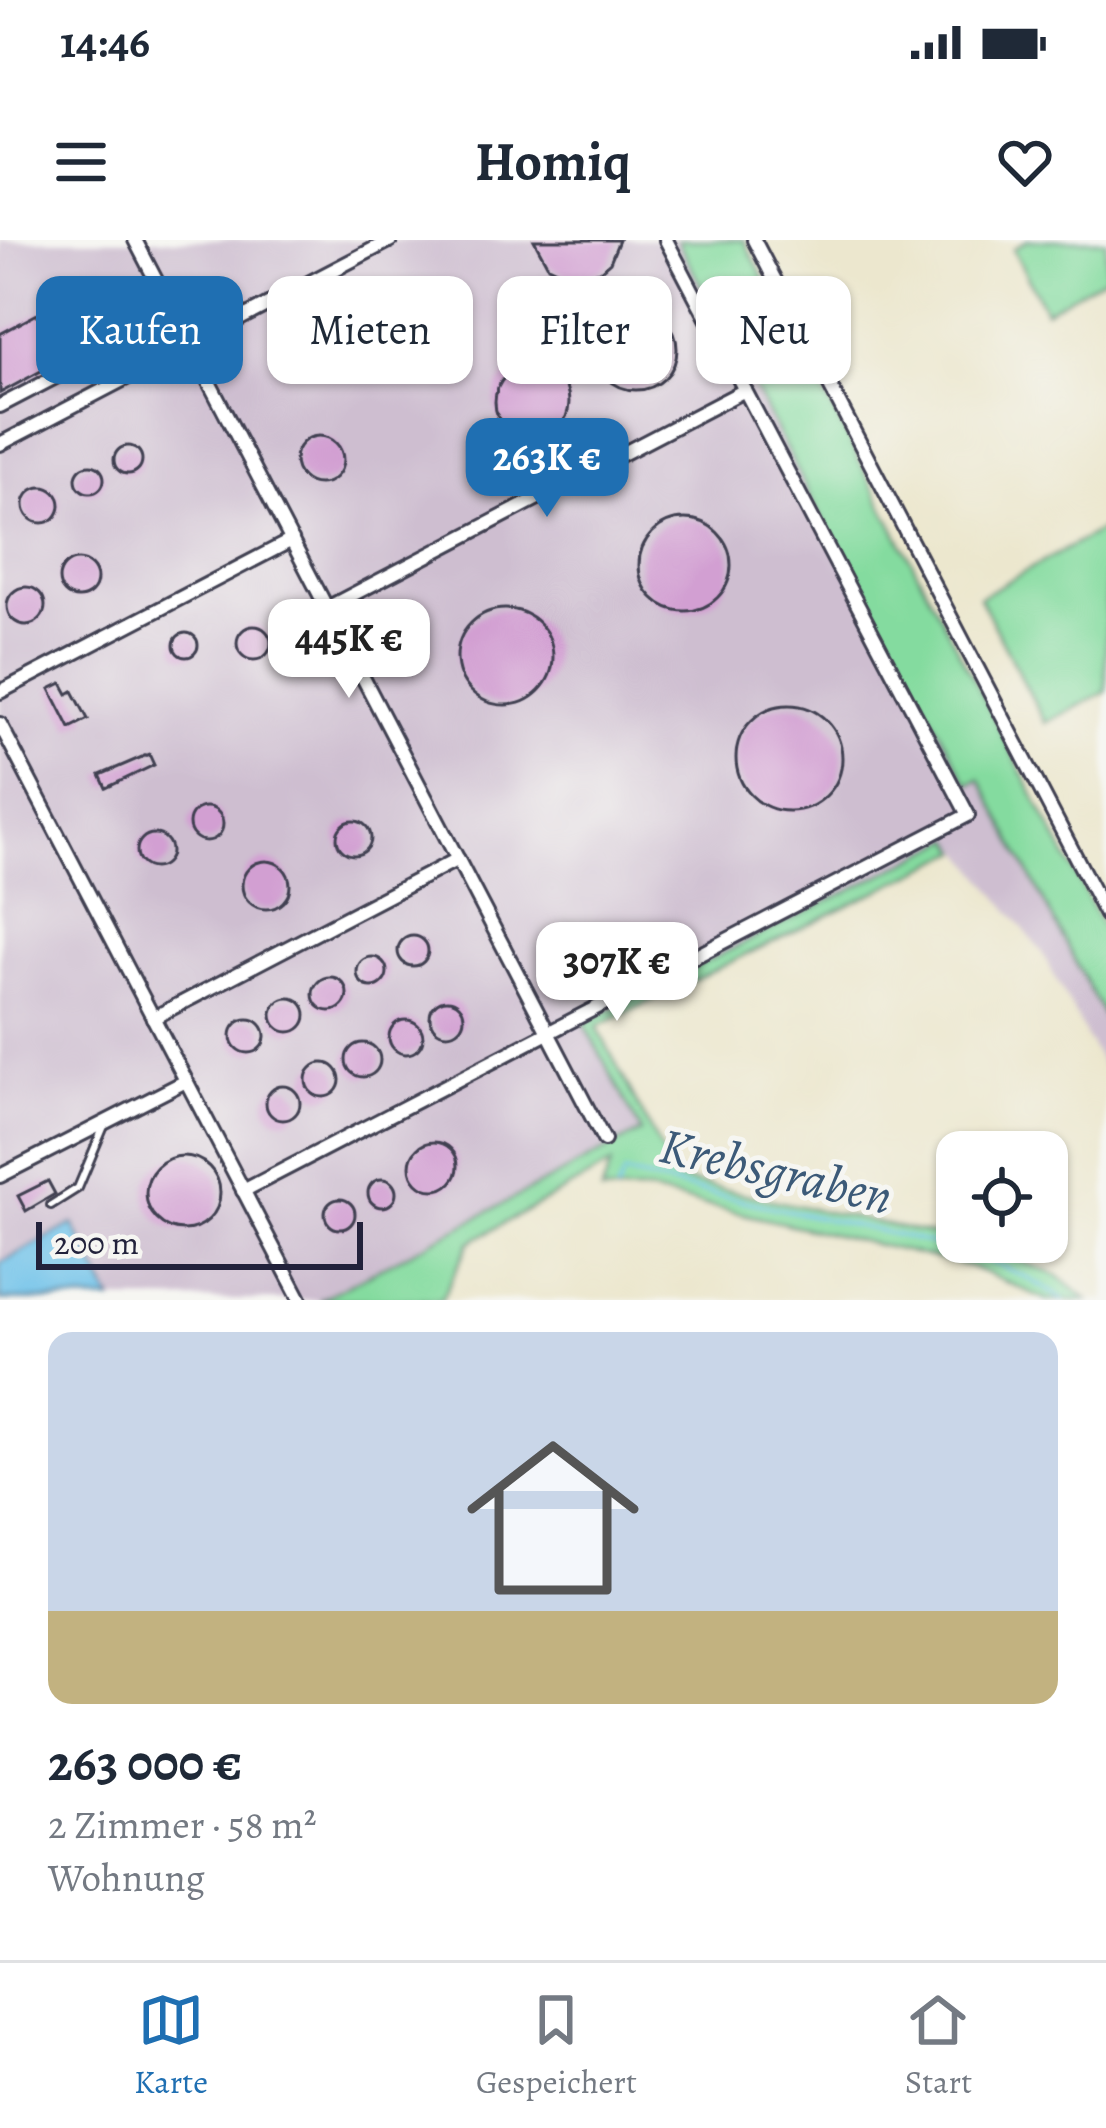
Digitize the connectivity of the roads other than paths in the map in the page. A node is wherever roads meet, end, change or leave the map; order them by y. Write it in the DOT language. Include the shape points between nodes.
graph roads {
  1 [pos="136,240"];
  2 [pos="391,240"];
  3 [pos="666,240"];
  4 [pos="754,240"];
  5 [pos="155,276"];
  6 [pos="243,317"];
  7 [pos="42,384"];
  8 [pos="115,384"];
  9 [pos="210,384"];
  10 [pos="745,390"];
  11 [pos="0,406"];
  12 [pos="0,444"];
  13 [pos="292,540"];
  14 [pos="327,608"];
  15 [pos="0,692"];
  16 [pos="0,724"];
  17 [pos="458,859"];
  18 [pos="1106,915"];
  19 [pos="153,1018"];
  20 [pos="548,1032"];
  21 [pos="186,1081"];
  22 [pos="105,1122"];
  23 [pos="604,1140"];
  24 [pos="0,1176"];
  25 [pos="244,1191"];
  26 [pos="51,1205"];
  27 [pos="300,1299"];
  1 -- 5 [label="street"];
  2 -- 6 [label="street"];
  3 -- 10 [label="street"];
  4 -- 18 [label="street"];
  7 -- 11 [label="street"];
  8 -- 12 [label="street"];
  9 -- 13 [label="street"];
  10 -- 14 [label="street"];
  10 -- 20 [label="street" via="968,815"];
  13 -- 14 [label="street"];
  13 -- 15 [label="street"];
  14 -- 17 [label="street"];
  16 -- 19 [label="street"];
  17 -- 19 [label="street"];
  17 -- 20 [label="street"];
  19 -- 21 [label="street"];
  20 -- 23 [label="street"];
  20 -- 25 [label="street"];
  21 -- 22 [label="street"];
  21 -- 25 [label="street"];
  22 -- 24 [label="street"];
  22 -- 26 [label="lane" via="78,1188"];
  25 -- 27 [label="street"];
}
